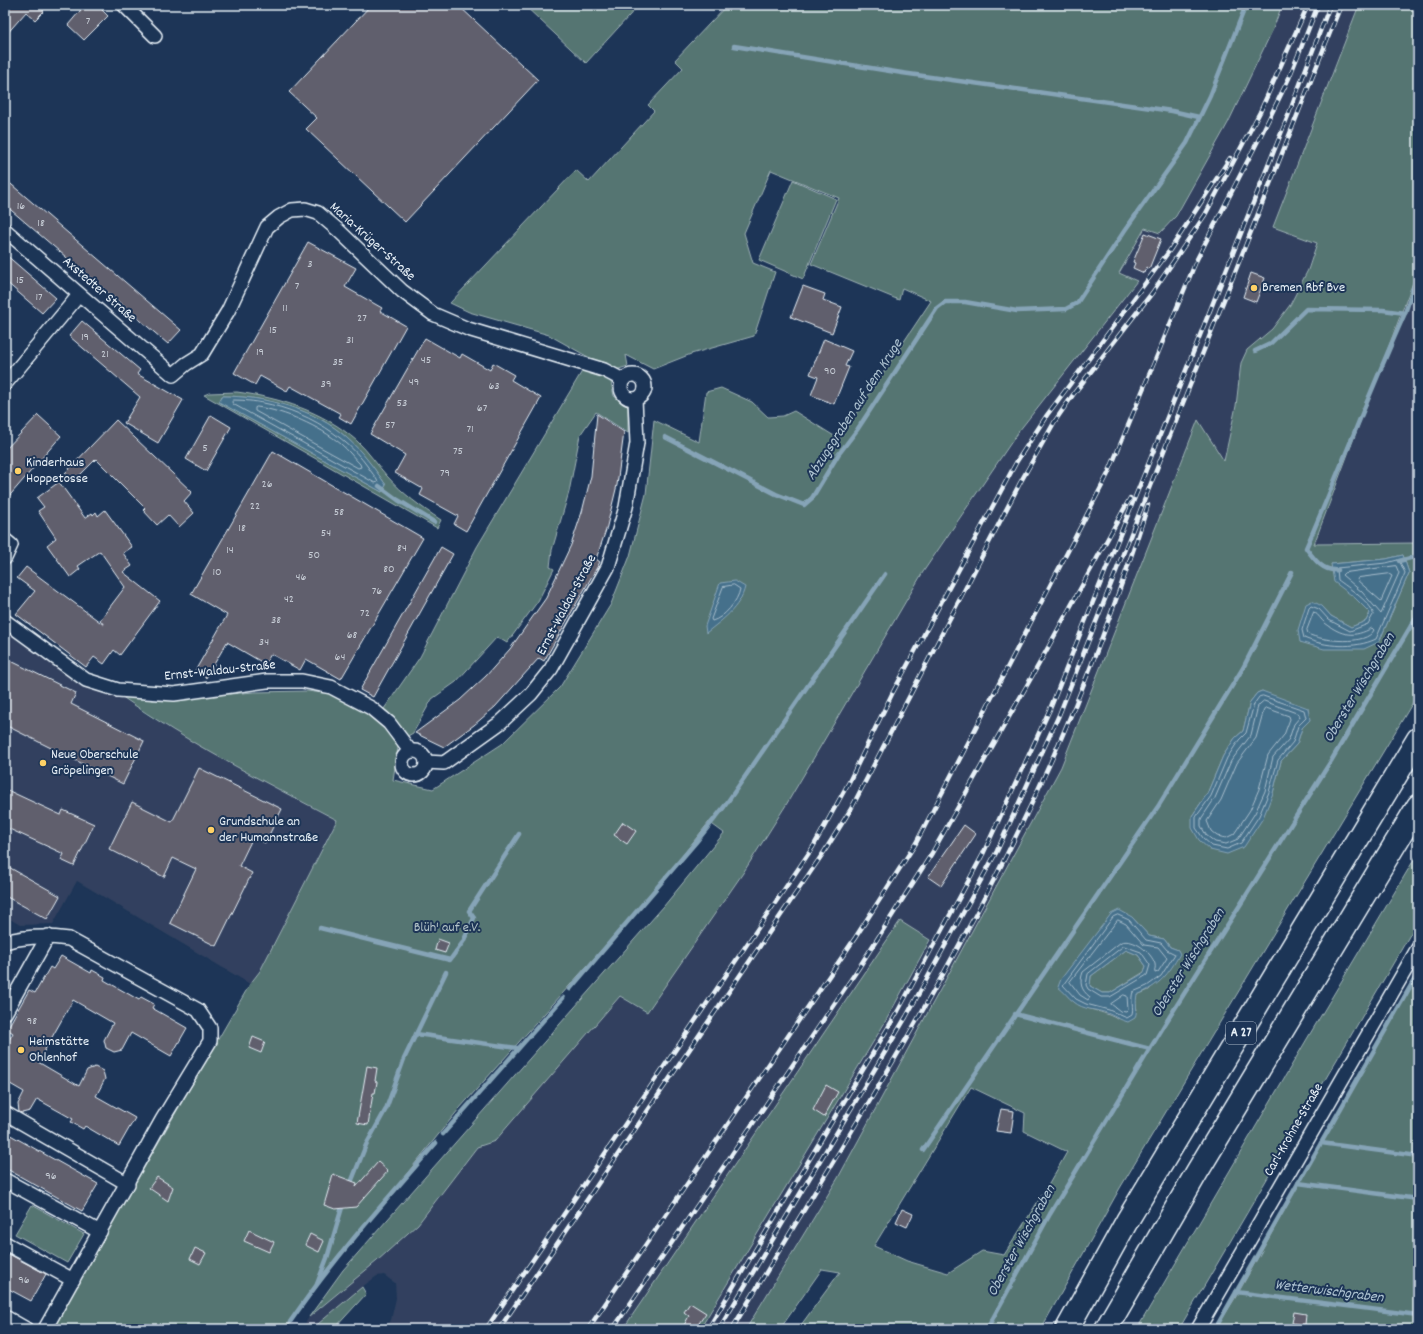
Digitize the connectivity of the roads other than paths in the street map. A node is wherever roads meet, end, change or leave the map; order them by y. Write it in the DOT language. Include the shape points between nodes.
graph roads {
  1 [pos="124,5"];
  2 [pos="155,36"];
  3 [pos="5,230"];
  4 [pos="79,295"];
  5 [pos="173,375"];
  6 [pos="623,380"];
  7 [pos="5,383"];
  8 [pos="635,399"];
  9 [pos="8,542"];
  10 [pos="5,558"];
  11 [pos="5,622"];
  12 [pos="1418,739"];
  13 [pos="410,751"];
  14 [pos="426,762"];
  15 [pos="1418,806"];
  16 [pos="48,936"];
  17 [pos="5,942"];
  18 [pos="1418,948"];
  19 [pos="5,1013"];
  20 [pos="5,1113"];
  21 [pos="5,1180"];
  22 [pos="128,1184"];
  23 [pos="100,1232"];
  24 [pos="5,1243"];
  25 [pos="72,1280"];
  26 [pos="5,1318"];
  27 [pos="26,1329"];
  28 [pos="45,1329"];
  29 [pos="1067,1329"];
  30 [pos="1106,1329"];
  31 [pos="1198,1329"];
  1 -- 2 [label="street"];
  3 -- 4 [label="street, Axstedter Straße"];
  4 -- 5 [label="street, Axstedter Straße"];
  4 -- 7 [label="street"];
  5 -- 6 [label="street, Maria-Krüger-Straße" via="202,354 228,312 267,227 278,217 292,210 305,209 318,213 402,291 433,314 468,329 604,370"];
  6 -- 8 [label="street" via="623,393 630,399"];
  6 -- 8 [label="street" via="631,375 643,379 646,387"];
  8 -- 14 [label="street, Ernst-Waldau-Straße" via="637,442 626,507 608,567 551,669 531,694 500,723 444,763"];
  9 -- 10 [label="street"];
  11 -- 13 [label="street, Ernst-Waldau-Straße" via="86,680 118,690 174,694 267,681 302,681 331,687 371,708 389,723"];
  12 -- 29 [label="highway, A 27" via="1127,1221"];
  13 -- 14 [label="street, Ernst-Waldau-Straße" via="422,754"];
  13 -- 14 [label="street" via="401,761 408,774 418,774"];
  15 -- 30 [label="highway, A 27" via="1197,1172"];
  16 -- 17 [label="street" via="24,937"];
  16 -- 19 [label="street"];
  16 -- 22 [label="street" via="69,939 198,1010 210,1028 210,1041 162,1120"];
  18 -- 31 [label="street, Carl-Krohne-Straße"];
  20 -- 22 [label="street"];
  21 -- 23 [label="street"];
  22 -- 23 [label="street"];
  23 -- 25 [label="street"];
  24 -- 25 [label="street"];
  25 -- 28 [label="street"];
  26 -- 27 [label="street"];
}
